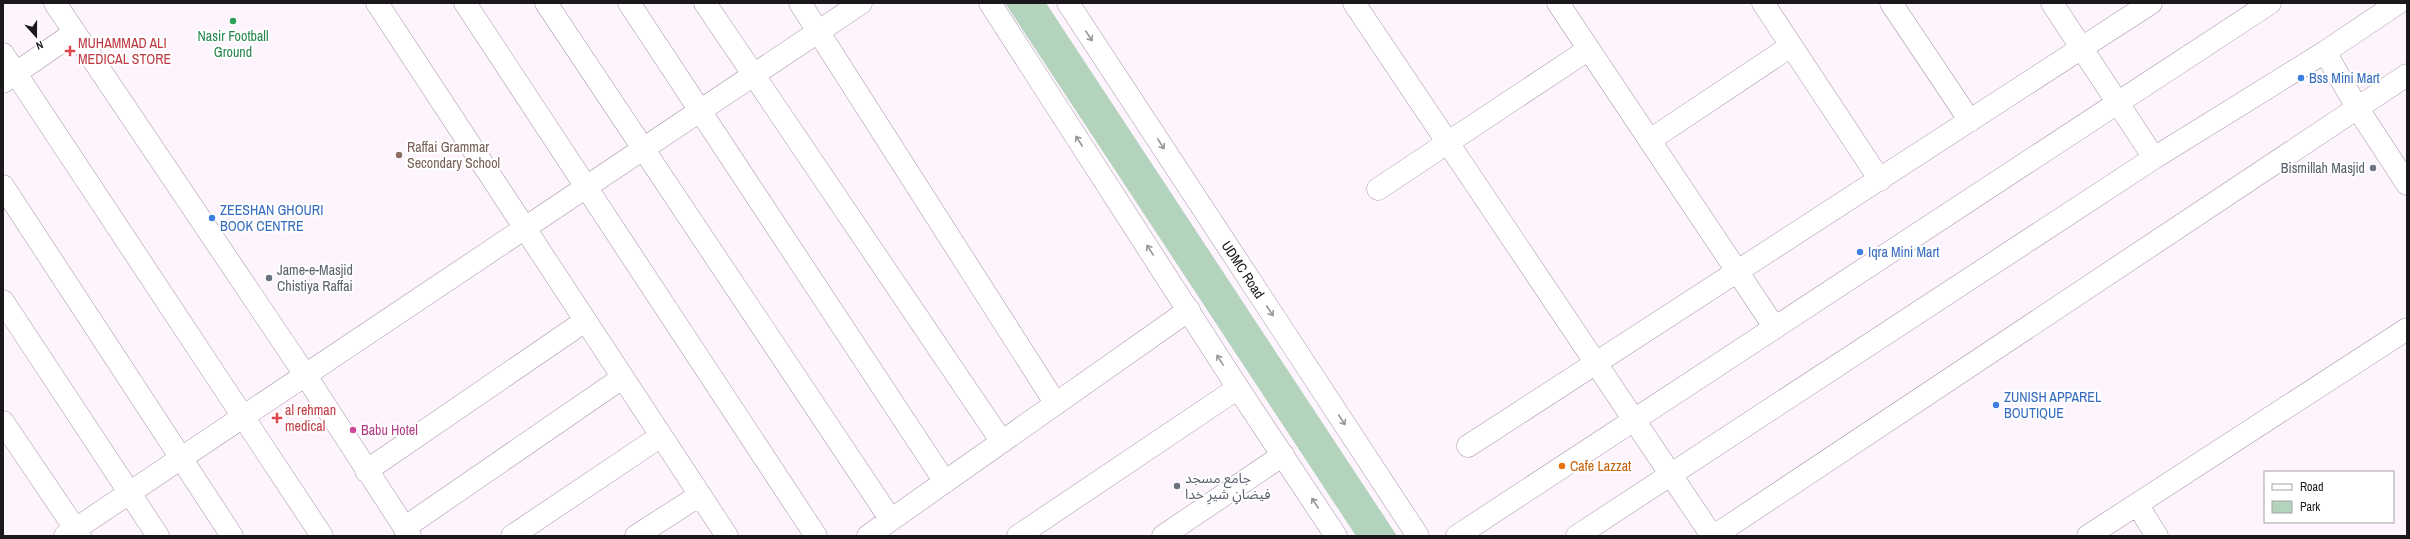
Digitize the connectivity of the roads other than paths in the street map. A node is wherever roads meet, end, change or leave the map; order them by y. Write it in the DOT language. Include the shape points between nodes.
graph roads {
  1 [pos="55,3"];
  2 [pos="377,3"];
  3 [pos="464,3"];
  4 [pos="546,3"];
  5 [pos="629,3"];
  6 [pos="705,3"];
  7 [pos="800,3"];
  8 [pos="861,3"];
  9 [pos="990,3"];
  10 [pos="1068,3"];
  11 [pos="1354,3"];
  12 [pos="1763,3"];
  13 [pos="1891,3"];
  14 [pos="2052,3"];
  15 [pos="2151,3"];
  16 [pos="2270,3"];
  17 [pos="2398,3"];
  18 [pos="1562,4"];
  19 [pos="74,32"];
  20 [pos="818,32"];
  21 [pos="1792,46"];
  22 [pos="2081,48"];
  23 [pos="1589,49"];
  24 [pos="2325,52"];
  25 [pos="3,54"];
  26 [pos="2407,75"];
  27 [pos="752,76"];
  28 [pos="10,78"];
  29 [pos="2118,104"];
  30 [pos="2358,109"];
  31 [pos="699,111"];
  32 [pos="1970,121"];
  33 [pos="1650,140"];
  34 [pos="1448,143"];
  35 [pos="643,149"];
  36 [pos="2154,158"];
  37 [pos="1880,180"];
  38 [pos="2407,184"];
  39 [pos="3,186"];
  40 [pos="585,188"];
  41 [pos="1378,189"];
  42 [pos="524,228"];
  43 [pos="1738,272"];
  44 [pos="3,301"];
  45 [pos="1188,310"];
  46 [pos="585,321"];
  47 [pos="1775,328"];
  48 [pos="2407,329"];
  49 [pos="1597,363"];
  50 [pos="306,376"];
  51 [pos="622,378"];
  52 [pos="1238,388"];
  53 [pos="1056,404"];
  54 [pos="244,416"];
  55 [pos="1635,420"];
  56 [pos="3,422"];
  57 [pos="661,436"];
  58 [pos="1002,442"];
  59 [pos="1468,446"];
  60 [pos="1283,455"];
  61 [pos="180,458"];
  62 [pos="366,471"];
  63 [pos="1671,474"];
  64 [pos="945,482"];
  65 [pos="130,494"];
  66 [pos="700,495"];
  67 [pos="2137,504"];
  68 [pos="891,520"];
  69 [pos="407,532"];
  70 [pos="73,534"];
  71 [pos="158,536"];
  72 [pos="232,536"];
  73 [pos="322,536"];
  74 [pos="512,536"];
  75 [pos="636,536"];
  76 [pos="727,536"];
  77 [pos="816,536"];
  78 [pos="868,536"];
  79 [pos="1018,536"];
  80 [pos="1163,536"];
  81 [pos="1336,536"];
  82 [pos="1418,536"];
  83 [pos="1457,536"];
  84 [pos="1576,536"];
  85 [pos="1713,536"];
  86 [pos="2088,536"];
  87 [pos="2157,536"];
  1 -- 19 [label="street"];
  2 -- 42 [label="street"];
  3 -- 40 [label="street"];
  4 -- 35 [label="street"];
  5 -- 31 [label="street"];
  6 -- 27 [label="street"];
  7 -- 20 [label="street"];
  8 -- 20 [label="street"];
  45 -- 9 [label="street, one-way"];
  10 -- 82 [label="street, UDMC Road, one-way"];
  11 -- 34 [label="street"];
  12 -- 21 [label="street"];
  13 -- 32 [label="street"];
  14 -- 22 [label="street"];
  15 -- 22 [label="street"];
  16 -- 29 [label="street"];
  17 -- 24 [label="street"];
  18 -- 23 [label="street"];
  19 -- 28 [label="street"];
  19 -- 50 [label="street"];
  20 -- 27 [label="street"];
  20 -- 53 [label="street"];
  21 -- 33 [label="street"];
  21 -- 37 [label="street"];
  22 -- 29 [label="street"];
  22 -- 32 [label="street"];
  23 -- 33 [label="street"];
  23 -- 34 [label="street"];
  24 -- 30 [label="street"];
  24 -- 36 [label="street"];
  25 -- 28 [label="street"];
  26 -- 30 [label="street"];
  27 -- 31 [label="street"];
  27 -- 58 [label="street"];
  28 -- 54 [label="street"];
  29 -- 36 [label="street"];
  29 -- 47 [label="street"];
  30 -- 38 [label="street"];
  30 -- 85 [label="street"];
  31 -- 35 [label="street"];
  31 -- 64 [label="street"];
  32 -- 37 [label="street"];
  33 -- 43 [label="street"];
  34 -- 41 [label="street"];
  34 -- 49 [label="street"];
  35 -- 40 [label="street"];
  35 -- 68 [label="street"];
  36 -- 63 [label="street"];
  37 -- 43 [label="street"];
  39 -- 61 [label="street"];
  40 -- 42 [label="street"];
  40 -- 77 [label="street"];
  42 -- 46 [label="street"];
  42 -- 50 [label="street"];
  43 -- 47 [label="street"];
  43 -- 49 [label="street"];
  44 -- 65 [label="street"];
  52 -- 45 [label="street, one-way"];
  45 -- 53 [label="street"];
  46 -- 51 [label="street"];
  46 -- 62 [label="street"];
  47 -- 55 [label="street"];
  48 -- 67 [label="street"];
  49 -- 55 [label="street"];
  49 -- 59 [label="street"];
  50 -- 54 [label="street"];
  50 -- 62 [label="street"];
  51 -- 57 [label="street"];
  51 -- 69 [label="street"];
  52 -- 60 [label="street"];
  52 -- 79 [label="street"];
  53 -- 58 [label="street"];
  54 -- 61 [label="street"];
  54 -- 73 [label="street"];
  55 -- 63 [label="street"];
  55 -- 83 [label="street"];
  56 -- 70 [label="street"];
  57 -- 66 [label="street"];
  57 -- 74 [label="street"];
  58 -- 64 [label="street"];
  60 -- 80 [label="street"];
  81 -- 60 [label="street, one-way"];
  61 -- 65 [label="street"];
  61 -- 72 [label="street"];
  62 -- 69 [label="street"];
  63 -- 84 [label="street"];
  63 -- 85 [label="street"];
  64 -- 68 [label="street"];
  65 -- 70 [label="street"];
  65 -- 71 [label="street"];
  66 -- 75 [label="street"];
  66 -- 76 [label="street"];
  67 -- 86 [label="street"];
  67 -- 87 [label="street"];
  68 -- 78 [label="street"];
}
